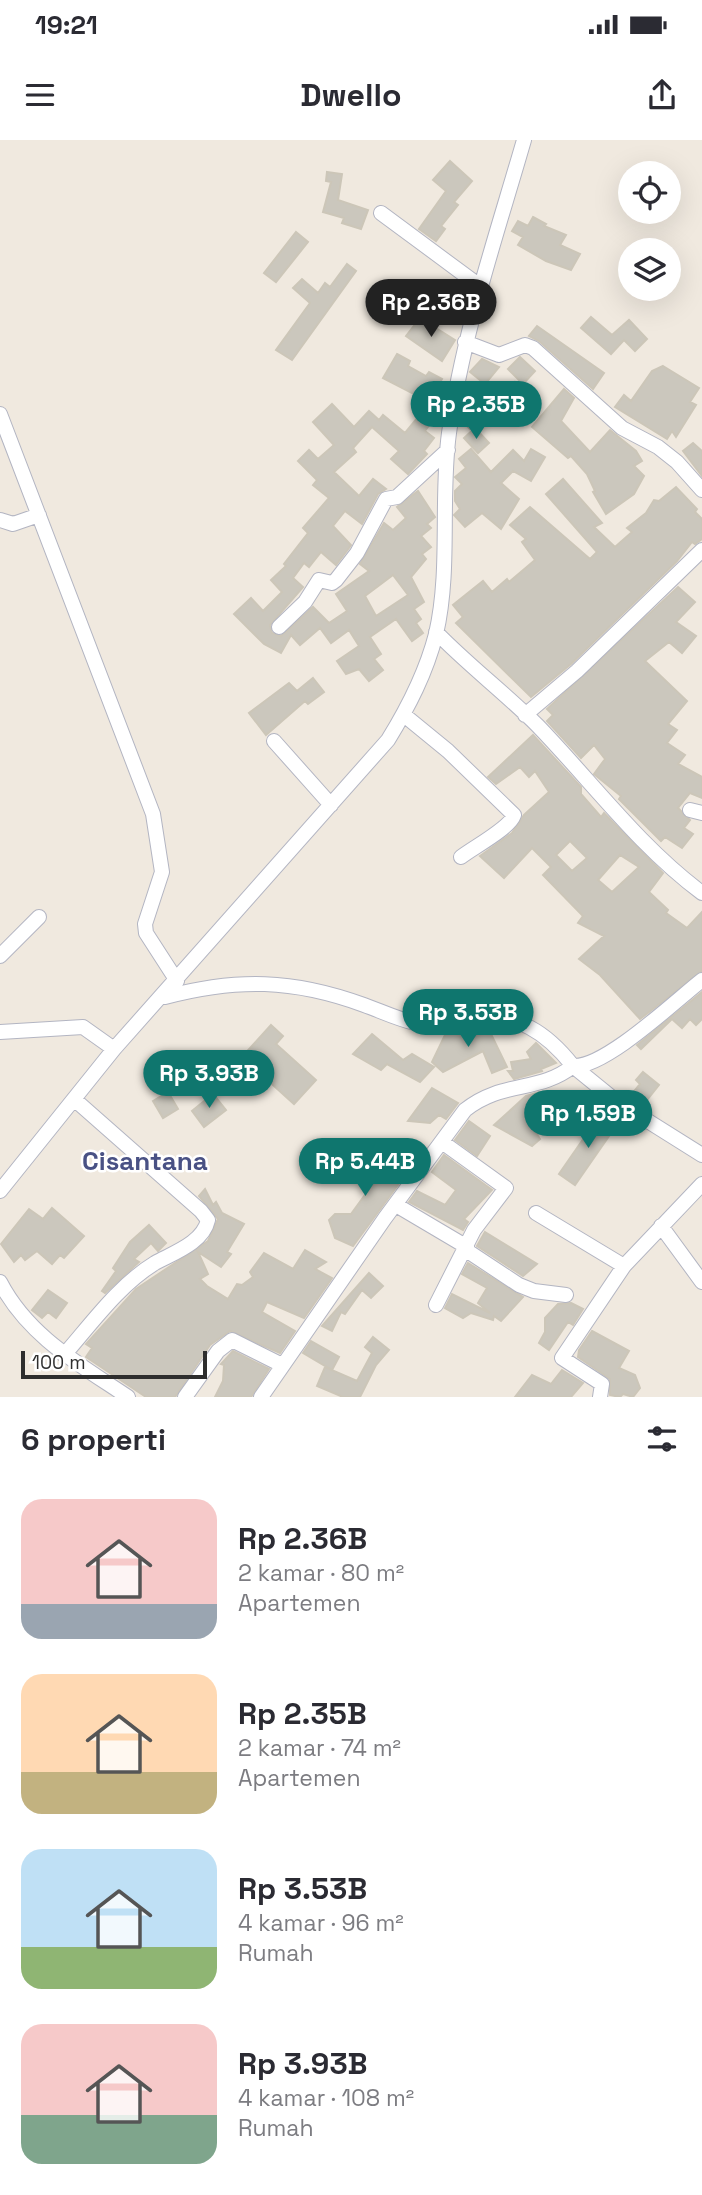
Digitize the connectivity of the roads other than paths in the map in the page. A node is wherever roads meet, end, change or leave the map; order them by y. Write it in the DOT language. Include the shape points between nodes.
graph roads {
  1 [pos="524,140"];
  2 [pos="381,213"];
  3 [pos="481,287"];
  4 [pos="465,342"];
  5 [pos="0,414"];
  6 [pos="448,450"];
  7 [pos="702,490"];
  8 [pos="39,515"];
  9 [pos="0,520"];
  10 [pos="702,550"];
  11 [pos="279,627"];
  12 [pos="436,632"];
  13 [pos="404,715"];
  14 [pos="525,715"];
  15 [pos="274,741"];
  16 [pos="331,805"];
  17 [pos="461,857"];
  18 [pos="702,893"];
  19 [pos="39,917"];
  20 [pos="0,956"];
  21 [pos="177,981"];
  22 [pos="702,981"];
  23 [pos="163,997"];
  24 [pos="0,1031"];
  25 [pos="114,1049"];
  26 [pos="573,1066"];
  27 [pos="74,1099"];
  28 [pos="442,1142"];
  29 [pos="702,1154"];
  30 [pos="702,1184"];
  31 [pos="0,1191"];
  32 [pos="396,1205"];
  33 [pos="536,1213"];
  34 [pos="661,1226"];
  35 [pos="466,1248"];
  36 [pos="624,1266"];
  37 [pos="0,1282"];
  38 [pos="702,1282"];
  39 [pos="566,1295"];
  40 [pos="436,1305"];
  41 [pos="64,1355"];
  42 [pos="282,1365"];
  43 [pos="128,1397"];
  44 [pos="185,1397"];
  45 [pos="261,1397"];
  46 [pos="600,1397"];
  1 -- 3 [label="street"];
  2 -- 3 [label="street"];
  3 -- 4 [label="street"];
  4 -- 6 [label="street"];
  4 -- 7 [label="street" via="499,355 525,345 533,348 622,428 658,447"];
  5 -- 8 [label="street"];
  6 -- 11 [label="street" via="400,495 386,499 363,543 336,580 319,580 305,602"];
  6 -- 12 [label="street"];
  8 -- 9 [label="street" via="13,524"];
  8 -- 21 [label="street" via="153,814 162,872 145,923 146,933"];
  10 -- 14 [label="street"];
  12 -- 13 [label="street" via="424,675"];
  12 -- 14 [label="street"];
  13 -- 16 [label="street"];
  13 -- 17 [label="street" via="514,815 512,822"];
  14 -- 18 [label="street" via="599,797"];
  15 -- 16 [label="street"];
  16 -- 21 [label="street"];
  19 -- 20 [label="street"];
  21 -- 23 [label="street"];
  22 -- 26 [label="street" via="634,1036 593,1063"];
  23 -- 25 [label="street"];
  23 -- 26 [label="street" via="212,985 254,982 308,990 417,1023 500,1017 539,1031"];
  24 -- 25 [label="street" via="83,1027"];
  25 -- 27 [label="street"];
  26 -- 28 [label="street" via="546,1083 506,1088 481,1098 465,1110"];
  26 -- 29 [label="street" via="617,1101"];
  27 -- 31 [label="street"];
  27 -- 41 [label="street" via="208,1220 205,1231 183,1250 134,1278"];
  28 -- 32 [label="street"];
  28 -- 35 [label="street" via="506,1188"];
  30 -- 34 [label="street"];
  32 -- 35 [label="street"];
  32 -- 42 [label="street"];
  33 -- 36 [label="street"];
  34 -- 36 [label="street"];
  34 -- 38 [label="street"];
  35 -- 39 [label="street" via="519,1285"];
  35 -- 40 [label="street"];
  36 -- 46 [label="street" via="562,1359 602,1384"];
  37 -- 41 [label="street" via="21,1316"];
  41 -- 43 [label="street"];
  42 -- 44 [label="street" via="232,1340 218,1351"];
  42 -- 45 [label="street"];
}
